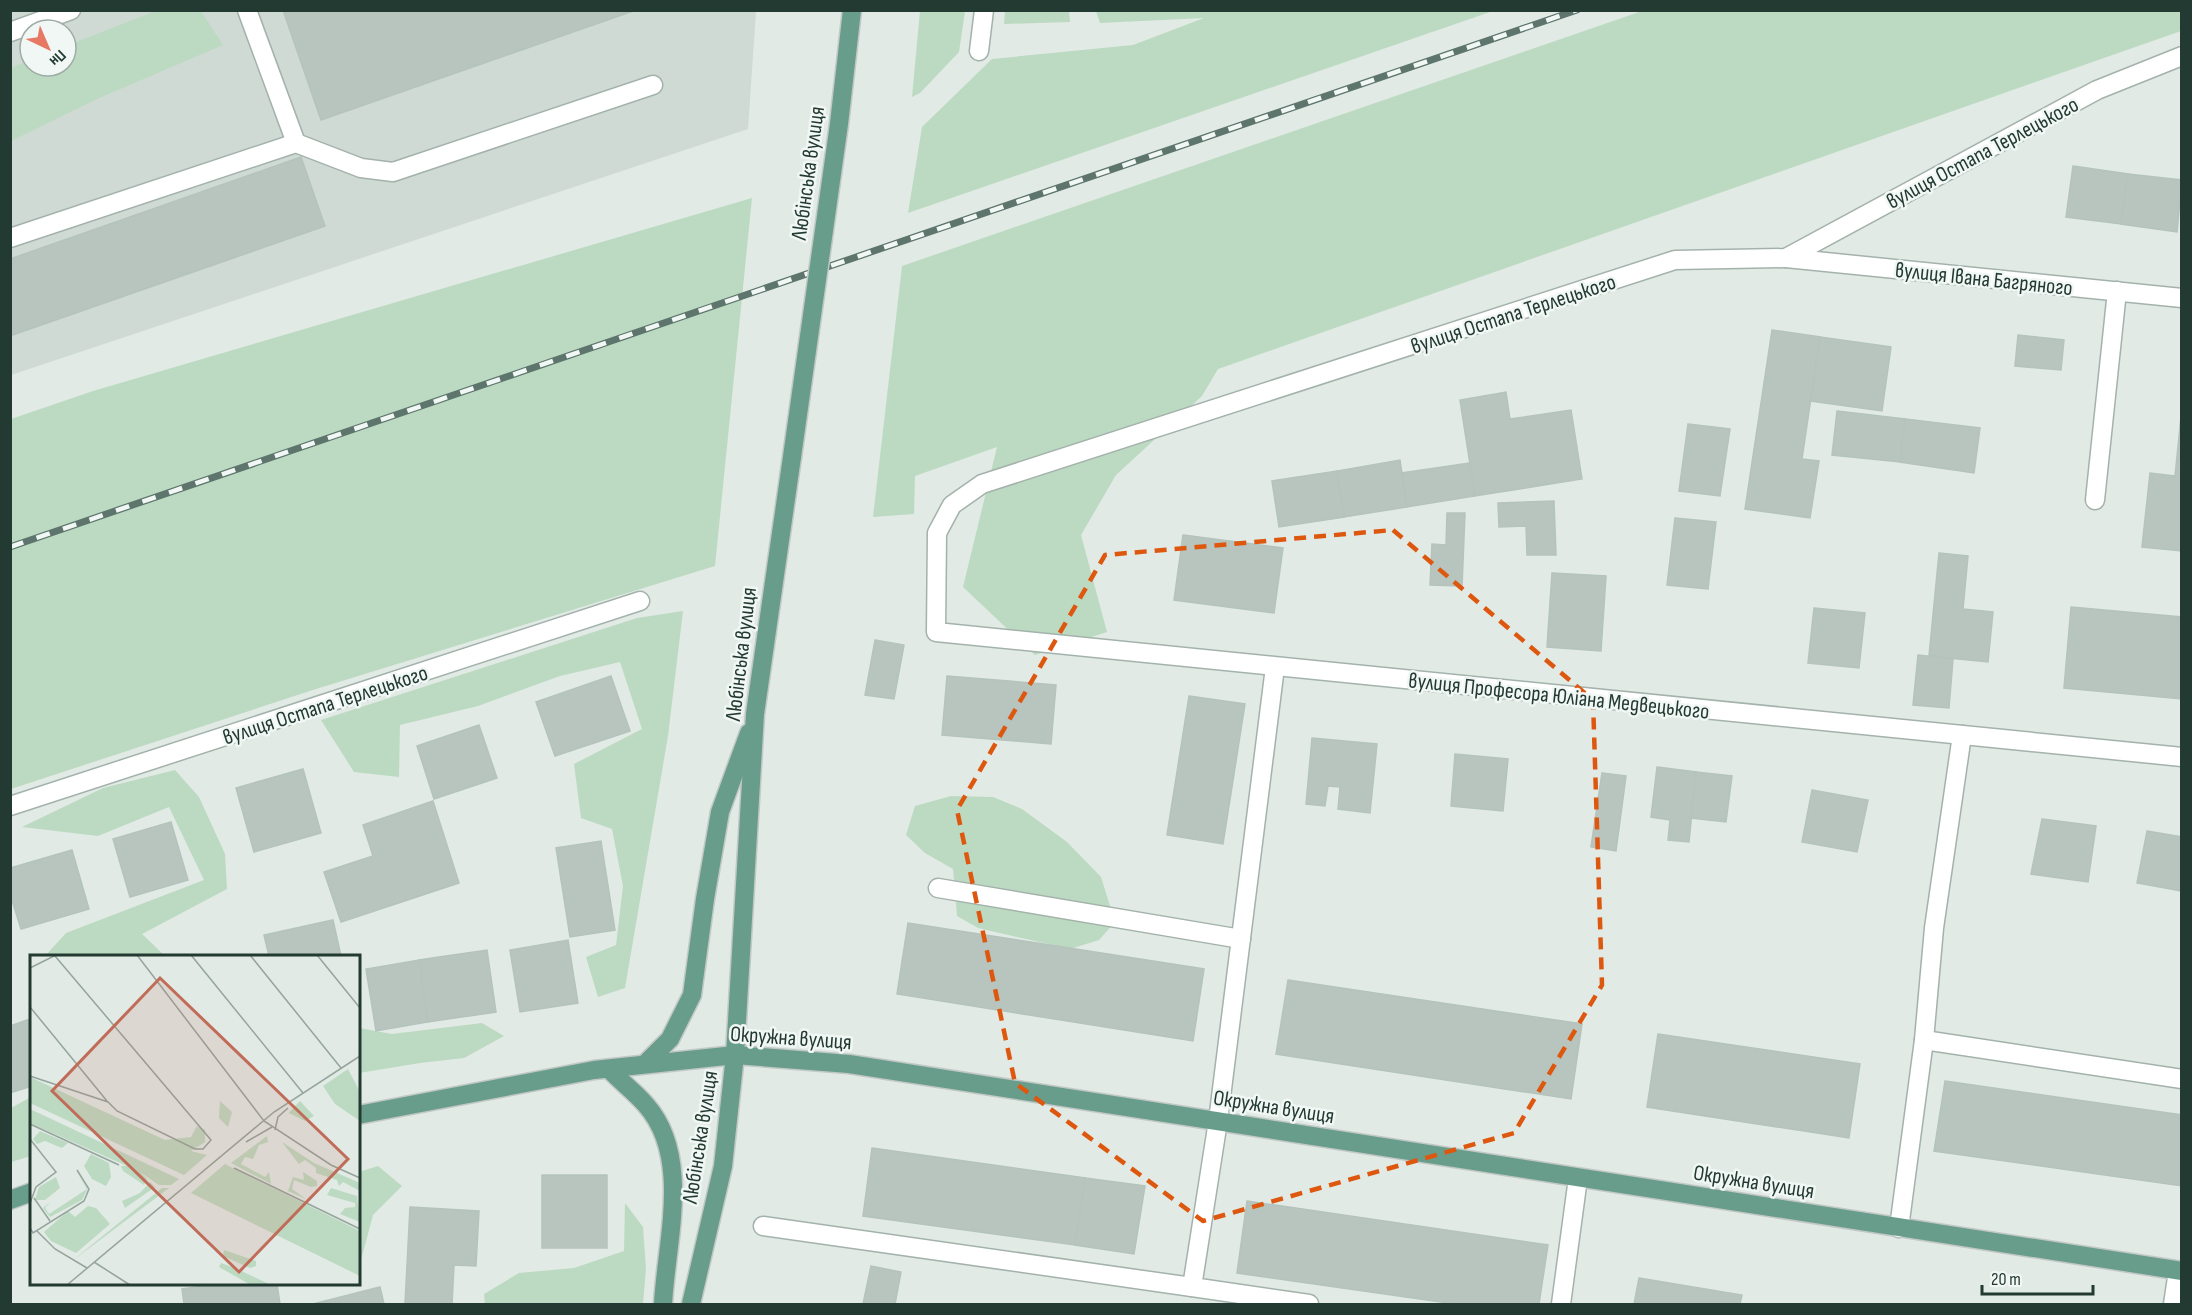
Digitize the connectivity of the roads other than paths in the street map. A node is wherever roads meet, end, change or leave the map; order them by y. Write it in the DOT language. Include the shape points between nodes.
graph roads {
  1 [pos="70,10"];
  2 [pos="247,10"];
  3 [pos="852,10"];
  4 [pos="984,10"];
  5 [pos="10,32"];
  6 [pos="979,51"];
  7 [pos="2181,56"];
  8 [pos="653,86"];
  9 [pos="297,143"];
  10 [pos="10,238"];
  11 [pos="1786,258"];
  12 [pos="2117,291"];
  13 [pos="2181,298"];
  14 [pos="2095,500"];
  15 [pos="640,602"];
  16 [pos="936,632"];
  17 [pos="1275,667"];
  18 [pos="756,714"];
  19 [pos="1962,735"];
  20 [pos="2181,757"];
  21 [pos="10,806"];
  22 [pos="938,888"];
  23 [pos="1241,939"];
  24 [pos="1924,1040"];
  25 [pos="735,1055"];
  26 [pos="646,1063"];
  27 [pos="610,1070"];
  28 [pos="2181,1078"];
  29 [pos="360,1115"];
  30 [pos="1218,1121"];
  31 [pos="1578,1178"];
  32 [pos="30,1193"];
  33 [pos="10,1200"];
  34 [pos="763,1226"];
  35 [pos="1899,1228"];
  36 [pos="2180,1271"];
  37 [pos="1192,1287"];
  38 [pos="663,1305"];
  39 [pos="691,1305"];
  40 [pos="1309,1305"];
  41 [pos="1561,1305"];
  42 [pos="2173,1305"];
  1 -- 5 [label="street"];
  2 -- 9 [label="street"];
  3 -- 18 [label="main road, Любінська вулиця, bridge"];
  4 -- 6 [label="street"];
  7 -- 11 [label="street, вулиця Остапа Терлецького" via="2097,90"];
  8 -- 9 [label="street" via="393,172 361,168"];
  9 -- 10 [label="street"];
  11 -- 12 [label="street, вулиця Івана Багряного"];
  11 -- 16 [label="street, вулиця Остапа Терлецького" via="1675,260 982,484 952,505 937,533"];
  12 -- 13 [label="street, вулиця Івана Багряного"];
  12 -- 14 [label="street"];
  15 -- 21 [label="street, вулиця Остапа Терлецького"];
  16 -- 17 [label="street, вулиця Професора Юліана Медвецького"];
  17 -- 19 [label="street, вулиця Професора Юліана Медвецького"];
  17 -- 23 [label="street"];
  18 -- 25 [label="main road, Любінська вулиця"];
  18 -- 26 [label="main road" via="720,812 692,995 670,1039"];
  19 -- 20 [label="street, вулиця Професора Юліана Медвецького"];
  19 -- 24 [label="street" via="1934,928"];
  22 -- 23 [label="street"];
  23 -- 30 [label="street"];
  24 -- 28 [label="street"];
  24 -- 35 [label="street"];
  25 -- 26 [label="main road, Окружна вулиця"];
  25 -- 30 [label="main road, Окружна вулиця" via="849,1064"];
  25 -- 39 [label="main road, Любінська вулиця" via="723,1166"];
  26 -- 27 [label="main road, Окружна вулиця"];
  27 -- 29 [label="main road, Окружна вулиця"];
  27 -- 38 [label="main road" via="646,1105 661,1129 670,1158 674,1203"];
  30 -- 31 [label="main road, Окружна вулиця"];
  30 -- 37 [label="street"];
  31 -- 35 [label="main road, Окружна вулиця"];
  31 -- 41 [label="street"];
  32 -- 33 [label="main road"];
  34 -- 37 [label="street"];
  35 -- 36 [label="main road, Окружна вулиця"];
  36 -- 42 [label="street"];
  37 -- 40 [label="street"];
}
